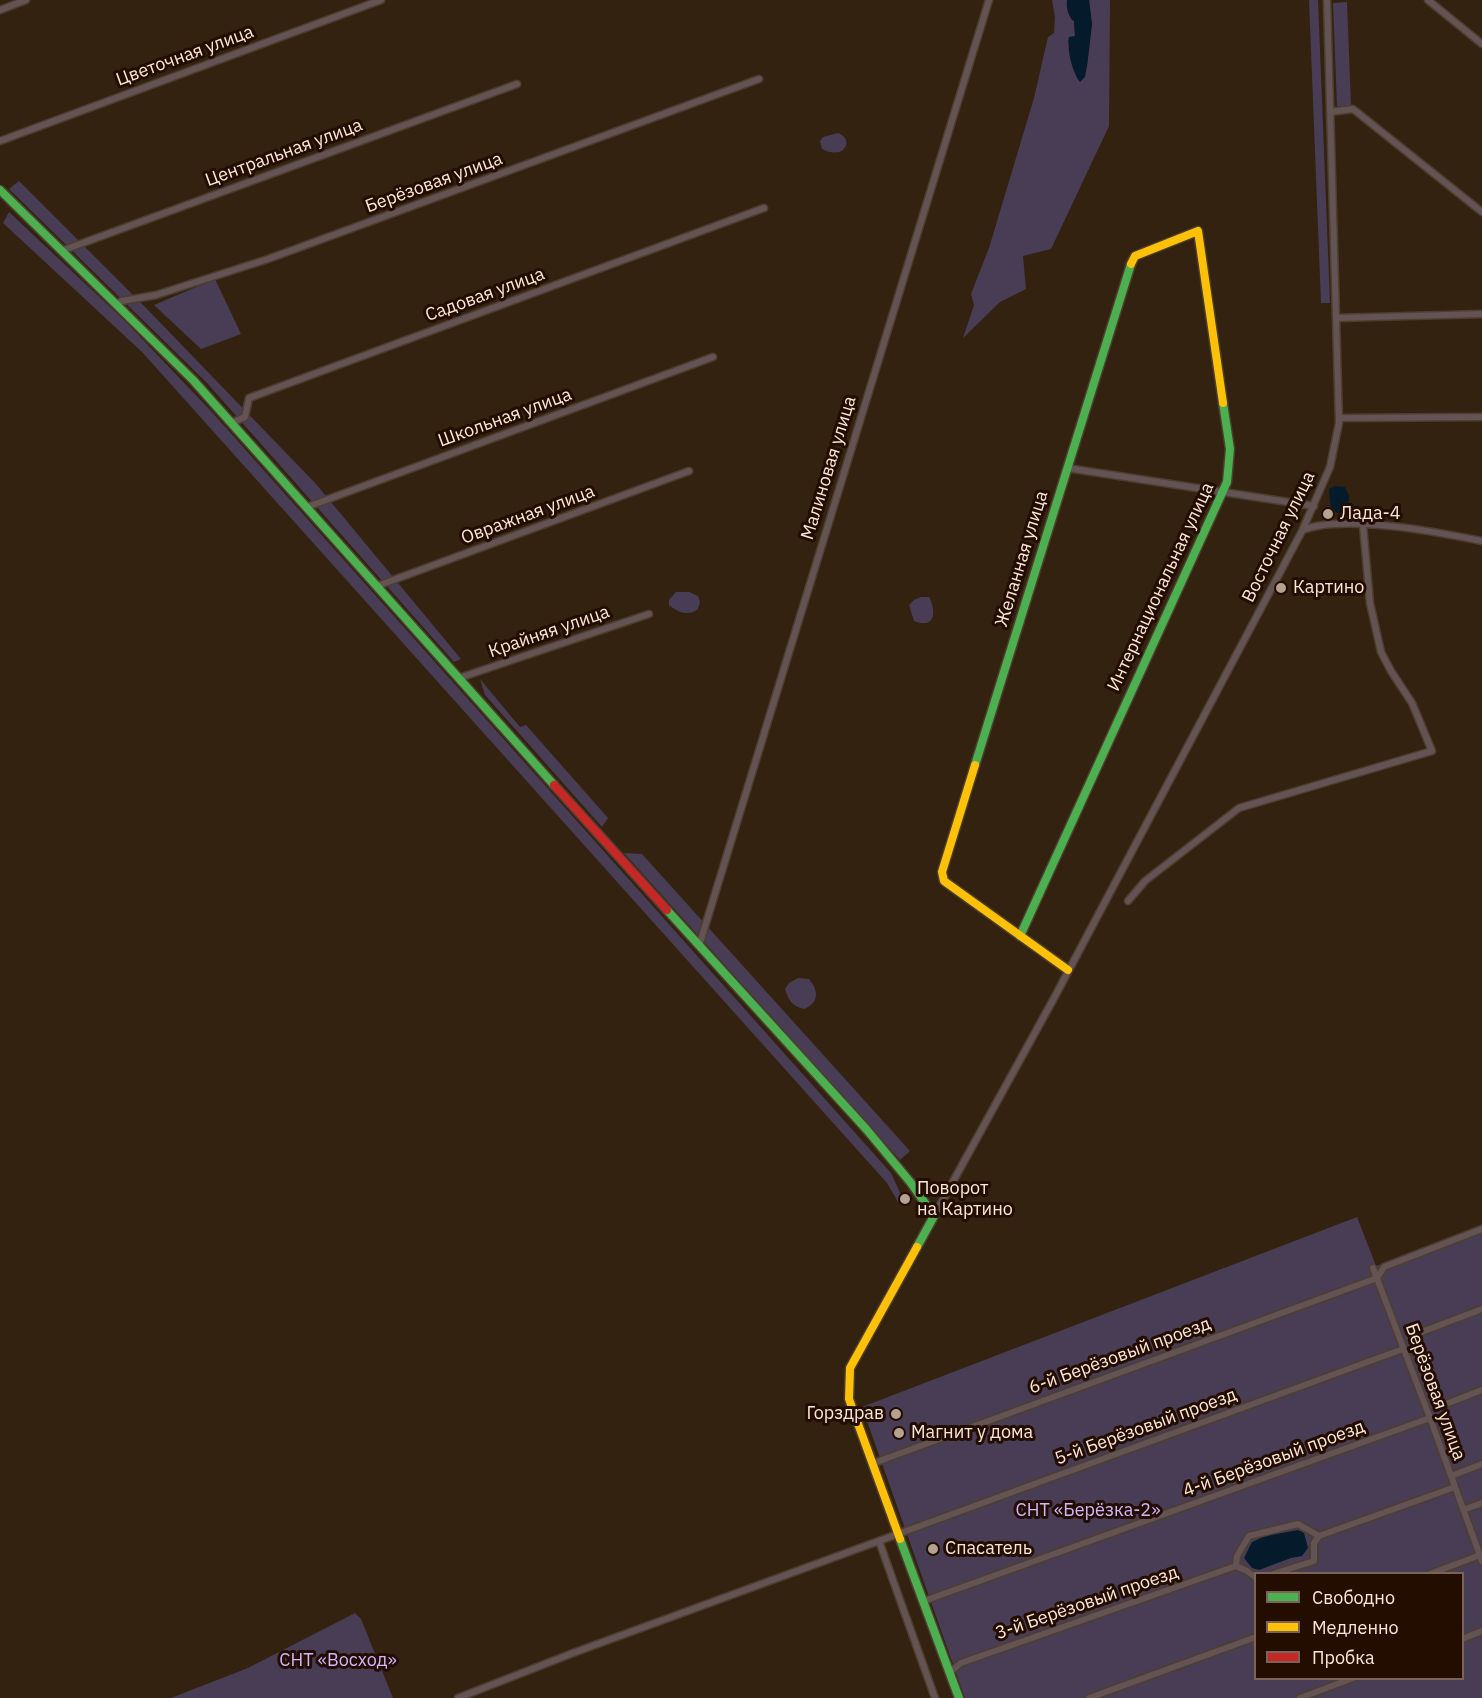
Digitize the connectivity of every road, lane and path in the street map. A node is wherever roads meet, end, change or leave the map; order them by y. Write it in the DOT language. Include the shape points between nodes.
graph roads {
  1 [pos="26,0"];
  2 [pos="381,0"];
  3 [pos="989,0"];
  4 [pos="1327,0"];
  5 [pos="1428,0"];
  6 [pos="0,10"];
  7 [pos="1482,45"];
  8 [pos="759,79"];
  9 [pos="517,84"];
  10 [pos="1330,112"];
  11 [pos="0,141"];
  12 [pos="0,190"];
  13 [pos="764,208"];
  14 [pos="1482,212"];
  15 [pos="1198,231"];
  16 [pos="61,251"];
  17 [pos="116,304"];
  18 [pos="1482,314"];
  19 [pos="1336,318"];
  20 [pos="713,357"];
  21 [pos="1482,417"];
  22 [pos="1339,418"];
  23 [pos="231,423"];
  24 [pos="1067,468"];
  25 [pos="689,471"];
  26 [pos="1222,491"];
  27 [pos="1314,506"];
  28 [pos="307,507"];
  29 [pos="1363,525"];
  30 [pos="1302,531"];
  31 [pos="1482,541"];
  32 [pos="377,586"];
  33 [pos="649,614"];
  34 [pos="459,678"];
  35 [pos="1128,900"];
  36 [pos="1020,936"];
  37 [pos="699,945"];
  38 [pos="1068,970"];
  39 [pos="934,1216"];
  40 [pos="1482,1229"];
  41 [pos="1373,1268"];
  42 [pos="1377,1278"];
  43 [pos="1482,1309"];
  44 [pos="1411,1336"];
  45 [pos="1403,1349"];
  46 [pos="1482,1390"];
  47 [pos="1438,1407"];
  48 [pos="1431,1418"];
  49 [pos="874,1463"];
  50 [pos="1482,1464"];
  51 [pos="1451,1476"];
  52 [pos="1455,1487"];
  53 [pos="1482,1503"];
  54 [pos="1463,1510"];
  55 [pos="899,1534"];
  56 [pos="1319,1536"];
  57 [pos="879,1541"];
  58 [pos="1481,1558"];
  59 [pos="1236,1566"];
  60 [pos="1279,1572"];
  61 [pos="1436,1572"];
  62 [pos="1254,1576"];
  63 [pos="924,1601"];
  64 [pos="1482,1631"];
  65 [pos="1464,1637"];
  66 [pos="1254,1638"];
  67 [pos="950,1672"];
  68 [pos="1348,1680"];
  69 [pos="458,1698"];
  70 [pos="935,1698"];
  71 [pos="959,1698"];
  72 [pos="1089,1698"];
  73 [pos="1300,1698"];
  1 -- 6 [label="street"];
  2 -- 11 [label="street, Цветочная улица"];
  3 -- 37 [label="street, Малиновая улица"];
  4 -- 10 [label="street, Восточная улица"];
  5 -- 7 [label="street"];
  8 -- 17 [label="street, Берёзовая улица" via="268,259"];
  9 -- 16 [label="street, Центральная улица"];
  10 -- 14 [label="street" via="1353,109"];
  10 -- 19 [label="street, Восточная улица"];
  12 -- 16 [label="street"];
  13 -- 23 [label="street, Садовая улица" via="249,398 246,417"];
  15 -- 24 [label="street, Желанная улица" via="1135,256"];
  15 -- 26 [label="street, Интернациональная улица" via="1230,449 1227,482"];
  16 -- 17 [label="street"];
  17 -- 23 [label="street"];
  18 -- 19 [label="street"];
  19 -- 22 [label="street, Восточная улица"];
  20 -- 28 [label="street, Школьная улица"];
  21 -- 22 [label="street"];
  22 -- 27 [label="street, Восточная улица" via="1330,467"];
  23 -- 28 [label="street"];
  24 -- 26 [label="street"];
  24 -- 36 [label="street, Желанная улица" via="942,872 950,887"];
  25 -- 32 [label="street, Овражная улица"];
  26 -- 27 [label="street"];
  26 -- 36 [label="street, Интернациональная улица"];
  27 -- 30 [label="street, Восточная улица"];
  28 -- 32 [label="street"];
  29 -- 30 [label="street" via="1314,526"];
  29 -- 31 [label="street"];
  29 -- 35 [label="street" via="1370,603 1381,652 1412,703 1432,750 1239,808 1145,881"];
  30 -- 38 [label="street, Восточная улица"];
  32 -- 34 [label="street"];
  33 -- 34 [label="street, Крайняя улица"];
  34 -- 37 [label="street"];
  36 -- 38 [label="street"];
  37 -- 39 [label="street" via="867,1130"];
  38 -- 39 [label="street, Восточная улица"];
  39 -- 49 [label="street" via="850,1368 849,1399"];
  40 -- 42 [label="street" via="1384,1267"];
  41 -- 42 [label="street, Берёзовая улица"];
  42 -- 45 [label="street, Берёзовая улица"];
  42 -- 49 [label="street, 6-й Берёзовый проезд"];
  43 -- 44 [label="street"];
  45 -- 48 [label="street, Берёзовая улица"];
  45 -- 55 [label="street, 5-й Берёзовый проезд"];
  46 -- 47 [label="street"];
  48 -- 51 [label="street, Берёзовая улица"];
  48 -- 63 [label="street, 4-й Берёзовый проезд"];
  49 -- 55 [label="street"];
  50 -- 51 [label="street"];
  51 -- 52 [label="street, Берёзовая улица"];
  52 -- 54 [label="street, Берёзовая улица"];
  52 -- 56 [label="street"];
  53 -- 54 [label="street"];
  54 -- 58 [label="street, Берёзовая улица"];
  55 -- 57 [label="street, 5-й Берёзовый проезд"];
  55 -- 63 [label="street"];
  56 -- 59 [label="street" via="1298,1524 1250,1536 1240,1548"];
  56 -- 60 [label="street" via="1314,1543 1314,1561"];
  57 -- 69 [label="street, 5-й Берёзовый проезд"];
  57 -- 70 [label="street"];
  58 -- 61 [label="street"];
  59 -- 62 [label="street"];
  59 -- 67 [label="street, 3-й Берёзовый проезд" via="961,1663"];
  63 -- 67 [label="street"];
  64 -- 65 [label="street"];
  66 -- 72 [label="street"];
  67 -- 71 [label="street"];
  68 -- 73 [label="street"];
}
